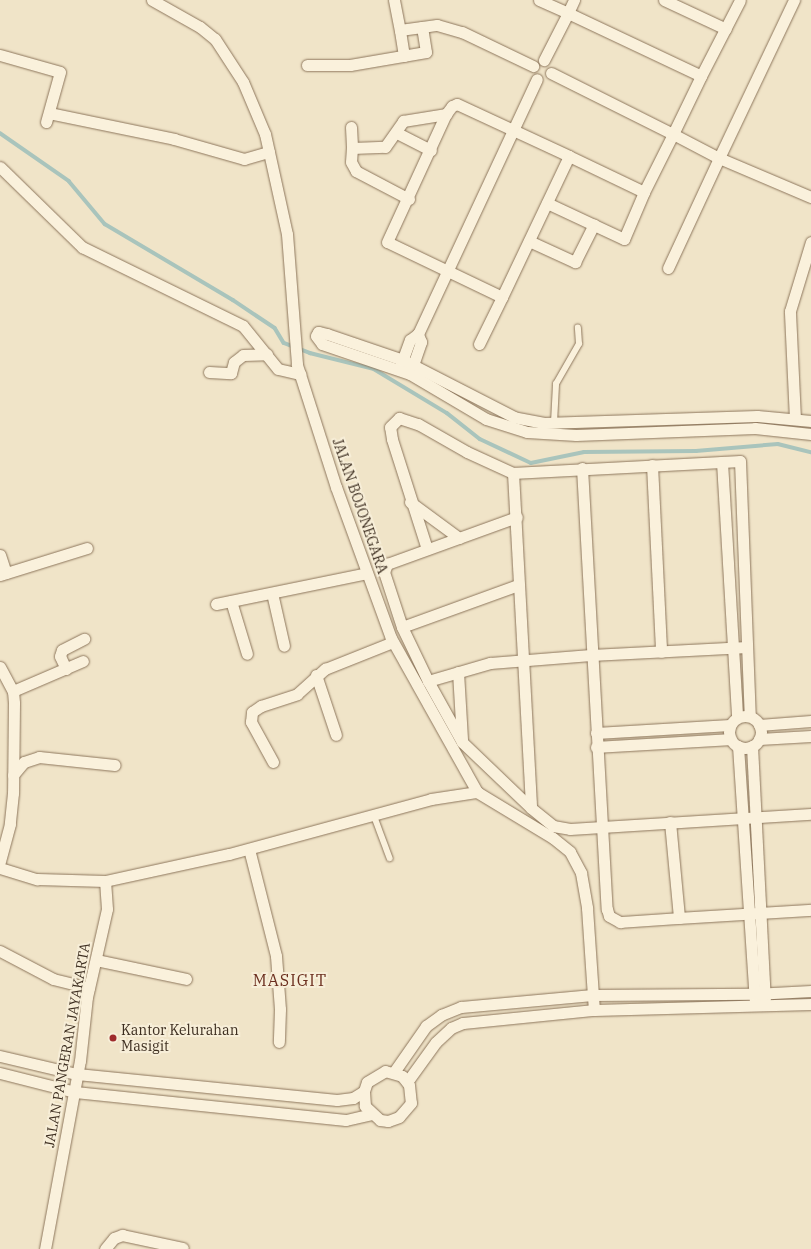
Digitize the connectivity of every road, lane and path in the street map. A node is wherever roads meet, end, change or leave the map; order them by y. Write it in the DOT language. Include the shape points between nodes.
graph roads {
  1 [pos="152,0"];
  2 [pos="394,0"];
  3 [pos="540,0"];
  4 [pos="574,0"];
  5 [pos="664,0"];
  6 [pos="740,0"];
  7 [pos="794,0"];
  8 [pos="568,13"];
  9 [pos="422,27"];
  10 [pos="726,29"];
  11 [pos="400,30"];
  12 [pos="0,55"];
  13 [pos="404,56"];
  14 [pos="544,60"];
  15 [pos="307,65"];
  16 [pos="533,66"];
  17 [pos="551,74"];
  18 [pos="701,76"];
  19 [pos="537,79"];
  20 [pos="446,114"];
  21 [pos="351,127"];
  22 [pos="514,130"];
  23 [pos="397,133"];
  24 [pos="673,134"];
  25 [pos="352,148"];
  26 [pos="431,150"];
  27 [pos="269,152"];
  28 [pos="569,156"];
  29 [pos="719,158"];
  30 [pos="0,167"];
  31 [pos="644,192"];
  32 [pos="811,197"];
  33 [pos="409,200"];
  34 [pos="547,203"];
  35 [pos="594,224"];
  36 [pos="529,241"];
  37 [pos="811,242"];
  38 [pos="668,268"];
  39 [pos="447,272"];
  40 [pos="502,297"];
  41 [pos="578,328"];
  42 [pos="418,334"];
  43 [pos="478,344"];
  44 [pos="267,354"];
  45 [pos="401,364"];
  46 [pos="412,369"];
  47 [pos="298,370"];
  48 [pos="209,372"];
  49 [pos="530,420"];
  50 [pos="803,420"];
  51 [pos="554,423"];
  52 [pos="527,432"];
  53 [pos="807,433"];
  54 [pos="722,462"];
  55 [pos="652,465"];
  56 [pos="582,468"];
  57 [pos="513,473"];
  58 [pos="410,502"];
  59 [pos="517,517"];
  60 [pos="458,538"];
  61 [pos="87,548"];
  62 [pos="427,549"];
  63 [pos="0,555"];
  64 [pos="367,573"];
  65 [pos="3,574"];
  66 [pos="518,585"];
  67 [pos="272,593"];
  68 [pos="231,601"];
  69 [pos="216,604"];
  70 [pos="402,627"];
  71 [pos="84,639"];
  72 [pos="393,642"];
  73 [pos="284,646"];
  74 [pos="747,647"];
  75 [pos="733,648"];
  76 [pos="661,652"];
  77 [pos="247,654"];
  78 [pos="591,655"];
  79 [pos="521,660"];
  80 [pos="84,661"];
  81 [pos="0,667"];
  82 [pos="66,669"];
  83 [pos="458,672"];
  84 [pos="316,676"];
  85 [pos="428,681"];
  86 [pos="14,691"];
  87 [pos="750,716"];
  88 [pos="733,721"];
  89 [pos="811,721"];
  90 [pos="759,725"];
  91 [pos="596,733"];
  92 [pos="336,735"];
  93 [pos="811,736"];
  94 [pos="462,742"];
  95 [pos="756,742"];
  96 [pos="735,743"];
  97 [pos="596,747"];
  98 [pos="273,762"];
  99 [pos="115,765"];
  100 [pos="13,775"];
  101 [pos="477,792"];
  102 [pos="530,808"];
  103 [pos="811,814"];
  104 [pos="374,815"];
  105 [pos="742,816"];
  106 [pos="755,816"];
  107 [pos="670,822"];
  108 [pos="603,826"];
  109 [pos="249,849"];
  110 [pos="390,858"];
  111 [pos="0,862"];
  112 [pos="0,868"];
  113 [pos="105,881"];
  114 [pos="811,910"];
  115 [pos="761,912"];
  116 [pos="748,913"];
  117 [pos="679,918"];
  118 [pos="0,950"];
  119 [pos="96,960"];
  120 [pos="186,979"];
  121 [pos="89,988"];
  122 [pos="811,991"];
  123 [pos="759,994"];
  124 [pos="592,995"];
  125 [pos="811,1004"];
  126 [pos="760,1007"];
  127 [pos="594,1010"];
  128 [pos="280,1042"];
  129 [pos="0,1056"];
  130 [pos="394,1072"];
  131 [pos="0,1073"];
  132 [pos="77,1074"];
  133 [pos="407,1082"];
  134 [pos="364,1091"];
  135 [pos="75,1092"];
  136 [pos="371,1114"];
  137 [pos="183,1248"];
  138 [pos="45,1249"];
  139 [pos="105,1249"];
  1 -- 27 [label="street, JALAN BOJONEGARA" via="200,27 222,48 243,82 265,134"];
  2 -- 11 [label="street"];
  3 -- 8 [label="street"];
  4 -- 8 [label="street"];
  5 -- 10 [label="street"];
  6 -- 10 [label="street"];
  7 -- 29 [label="street"];
  8 -- 14 [label="street"];
  8 -- 18 [label="street"];
  9 -- 11 [label="street"];
  9 -- 13 [label="street" via="426,52"];
  9 -- 16 [label="street" via="442,26 462,32"];
  10 -- 18 [label="street"];
  11 -- 13 [label="street"];
  12 -- 27 [label="street" via="60,72 47,118 174,139 244,159"];
  13 -- 15 [label="street" via="350,65"];
  14 -- 16 [label="street" via="537,61"];
  14 -- 17 [label="street" via="550,64"];
  16 -- 19 [label="street" via="533,73"];
  17 -- 19 [label="street" via="544,80"];
  17 -- 24 [label="street"];
  18 -- 24 [label="street"];
  19 -- 22 [label="street"];
  20 -- 22 [label="street" via="452,106 464,106"];
  20 -- 23 [label="street" via="403,122"];
  20 -- 26 [label="street"];
  21 -- 25 [label="street"];
  22 -- 28 [label="street"];
  22 -- 39 [label="street"];
  23 -- 25 [label="street" via="385,147"];
  23 -- 26 [label="street"];
  24 -- 29 [label="street"];
  24 -- 31 [label="street"];
  25 -- 33 [label="street" via="350,162 356,171"];
  26 -- 33 [label="street"];
  27 -- 47 [label="street, JALAN BOJONEGARA" via="287,234"];
  28 -- 31 [label="street"];
  28 -- 34 [label="street"];
  29 -- 32 [label="street"];
  29 -- 38 [label="street"];
  30 -- 44 [label="street" via="82,247 243,326"];
  31 -- 35 [label="street" via="623,239"];
  33 -- 39 [label="street" via="387,242"];
  34 -- 35 [label="street"];
  34 -- 36 [label="street"];
  35 -- 36 [label="street" via="575,262"];
  36 -- 40 [label="street"];
  37 -- 50 [label="street" via="790,311"];
  39 -- 40 [label="street"];
  39 -- 42 [label="street"];
  40 -- 43 [label="street"];
  41 -- 51 [label="lane" via="579,344 556,384"];
  42 -- 45 [label="street" via="410,340"];
  42 -- 46 [label="street" via="422,342"];
  44 -- 47 [label="street" via="278,369"];
  44 -- 48 [label="street" via="243,355 234,362 231,373"];
  45 -- 45 [label="street" via="322,344 316,336 318,332 328,334"];
  45 -- 46 [label="street"];
  46 -- 49 [label="street" via="514,417"];
  46 -- 52 [label="street" via="486,419"];
  47 -- 64 [label="street, JALAN BOJONEGARA"];
  49 -- 51 [label="street"];
  49 -- 52 [label="street"];
  50 -- 51 [label="street" via="757,416"];
  50 -- 53 [label="street"];
  52 -- 53 [label="street" via="576,435 755,428"];
  54 -- 55 [label="street"];
  54 -- 74 [label="street" via="740,461"];
  54 -- 75 [label="street"];
  55 -- 56 [label="street"];
  55 -- 76 [label="street"];
  56 -- 57 [label="street"];
  56 -- 78 [label="street"];
  57 -- 58 [label="street" via="467,452 418,424 399,418 390,427"];
  57 -- 59 [label="street"];
  58 -- 60 [label="street"];
  58 -- 62 [label="street"];
  59 -- 60 [label="street"];
  59 -- 66 [label="street"];
  60 -- 62 [label="street"];
  61 -- 65 [label="street"];
  62 -- 70 [label="street" via="385,566 384,572"];
  63 -- 65 [label="street"];
  64 -- 67 [label="street"];
  64 -- 72 [label="street, JALAN BOJONEGARA"];
  66 -- 70 [label="street"];
  66 -- 79 [label="street"];
  67 -- 68 [label="street"];
  67 -- 73 [label="street"];
  68 -- 69 [label="street"];
  68 -- 77 [label="street"];
  70 -- 85 [label="street"];
  71 -- 82 [label="street" via="62,650 60,656"];
  72 -- 84 [label="street" via="325,669"];
  72 -- 101 [label="street, JALAN BOJONEGARA"];
  74 -- 75 [label="street"];
  74 -- 87 [label="street"];
  75 -- 76 [label="street"];
  75 -- 88 [label="street"];
  76 -- 78 [label="street"];
  78 -- 79 [label="street"];
  78 -- 91 [label="street"];
  79 -- 83 [label="street" via="490,663"];
  79 -- 102 [label="street"];
  80 -- 82 [label="street"];
  81 -- 86 [label="street"];
  82 -- 86 [label="street"];
  83 -- 85 [label="street"];
  83 -- 94 [label="street"];
  84 -- 92 [label="street"];
  84 -- 98 [label="street" via="297,694 261,706 252,712 251,722"];
  85 -- 94 [label="street"];
  86 -- 100 [label="street"];
  87 -- 88 [label="street"];
  87 -- 90 [label="street"];
  88 -- 91 [label="street"];
  88 -- 96 [label="street"];
  89 -- 90 [label="street"];
  90 -- 95 [label="street"];
  91 -- 97 [label="street"];
  93 -- 95 [label="street"];
  94 -- 102 [label="street"];
  95 -- 96 [label="street"];
  95 -- 106 [label="street"];
  96 -- 97 [label="street"];
  96 -- 105 [label="street"];
  97 -- 108 [label="street"];
  99 -- 100 [label="street" via="39,757 24,762"];
  100 -- 111 [label="street" via="10,824"];
  101 -- 104 [label="street" via="431,799"];
  101 -- 124 [label="street, JALAN BOJONEGARA" via="553,838 570,852 581,873 585,894"];
  102 -- 108 [label="street" via="553,826 570,829"];
  103 -- 106 [label="street"];
  104 -- 109 [label="street"];
  104 -- 110 [label="lane"];
  105 -- 106 [label="street"];
  105 -- 107 [label="street"];
  105 -- 116 [label="street"];
  106 -- 115 [label="street"];
  107 -- 108 [label="street"];
  107 -- 117 [label="street"];
  108 -- 117 [label="street" via="610,916 620,922"];
  109 -- 113 [label="street"];
  109 -- 128 [label="street" via="277,963"];
  112 -- 113 [label="street" via="37,879"];
  113 -- 119 [label="street, JALAN PANGERAN JAYAKARTA" via="107,909"];
  114 -- 115 [label="street"];
  115 -- 116 [label="street"];
  115 -- 123 [label="street"];
  116 -- 117 [label="street"];
  116 -- 123 [label="street"];
  118 -- 121 [label="street" via="53,978"];
  119 -- 120 [label="street"];
  119 -- 121 [label="street, JALAN PANGERAN JAYAKARTA"];
  121 -- 132 [label="street, JALAN PANGERAN JAYAKARTA"];
  122 -- 123 [label="street"];
  123 -- 124 [label="street"];
  123 -- 126 [label="street"];
  124 -- 127 [label="street, JALAN BOJONEGARA"];
  124 -- 130 [label="street" via="461,1007 441,1015 426,1026"];
  125 -- 126 [label="street"];
  126 -- 127 [label="street"];
  127 -- 133 [label="street" via="463,1023 451,1028 436,1042"];
  129 -- 132 [label="street"];
  130 -- 133 [label="street"];
  130 -- 134 [label="street" via="385,1071 373,1077 367,1082"];
  131 -- 135 [label="street"];
  132 -- 134 [label="street" via="337,1100 353,1098"];
  132 -- 135 [label="street, JALAN PANGERAN JAYAKARTA"];
  133 -- 136 [label="street" via="412,1093 408,1109 399,1117 388,1121 380,1120"];
  134 -- 136 [label="street" via="364,1106"];
  135 -- 136 [label="street" via="346,1120"];
  135 -- 138 [label="street, JALAN PANGERAN JAYAKARTA"];
  137 -- 139 [label="street" via="122,1235 114,1238"];
}
